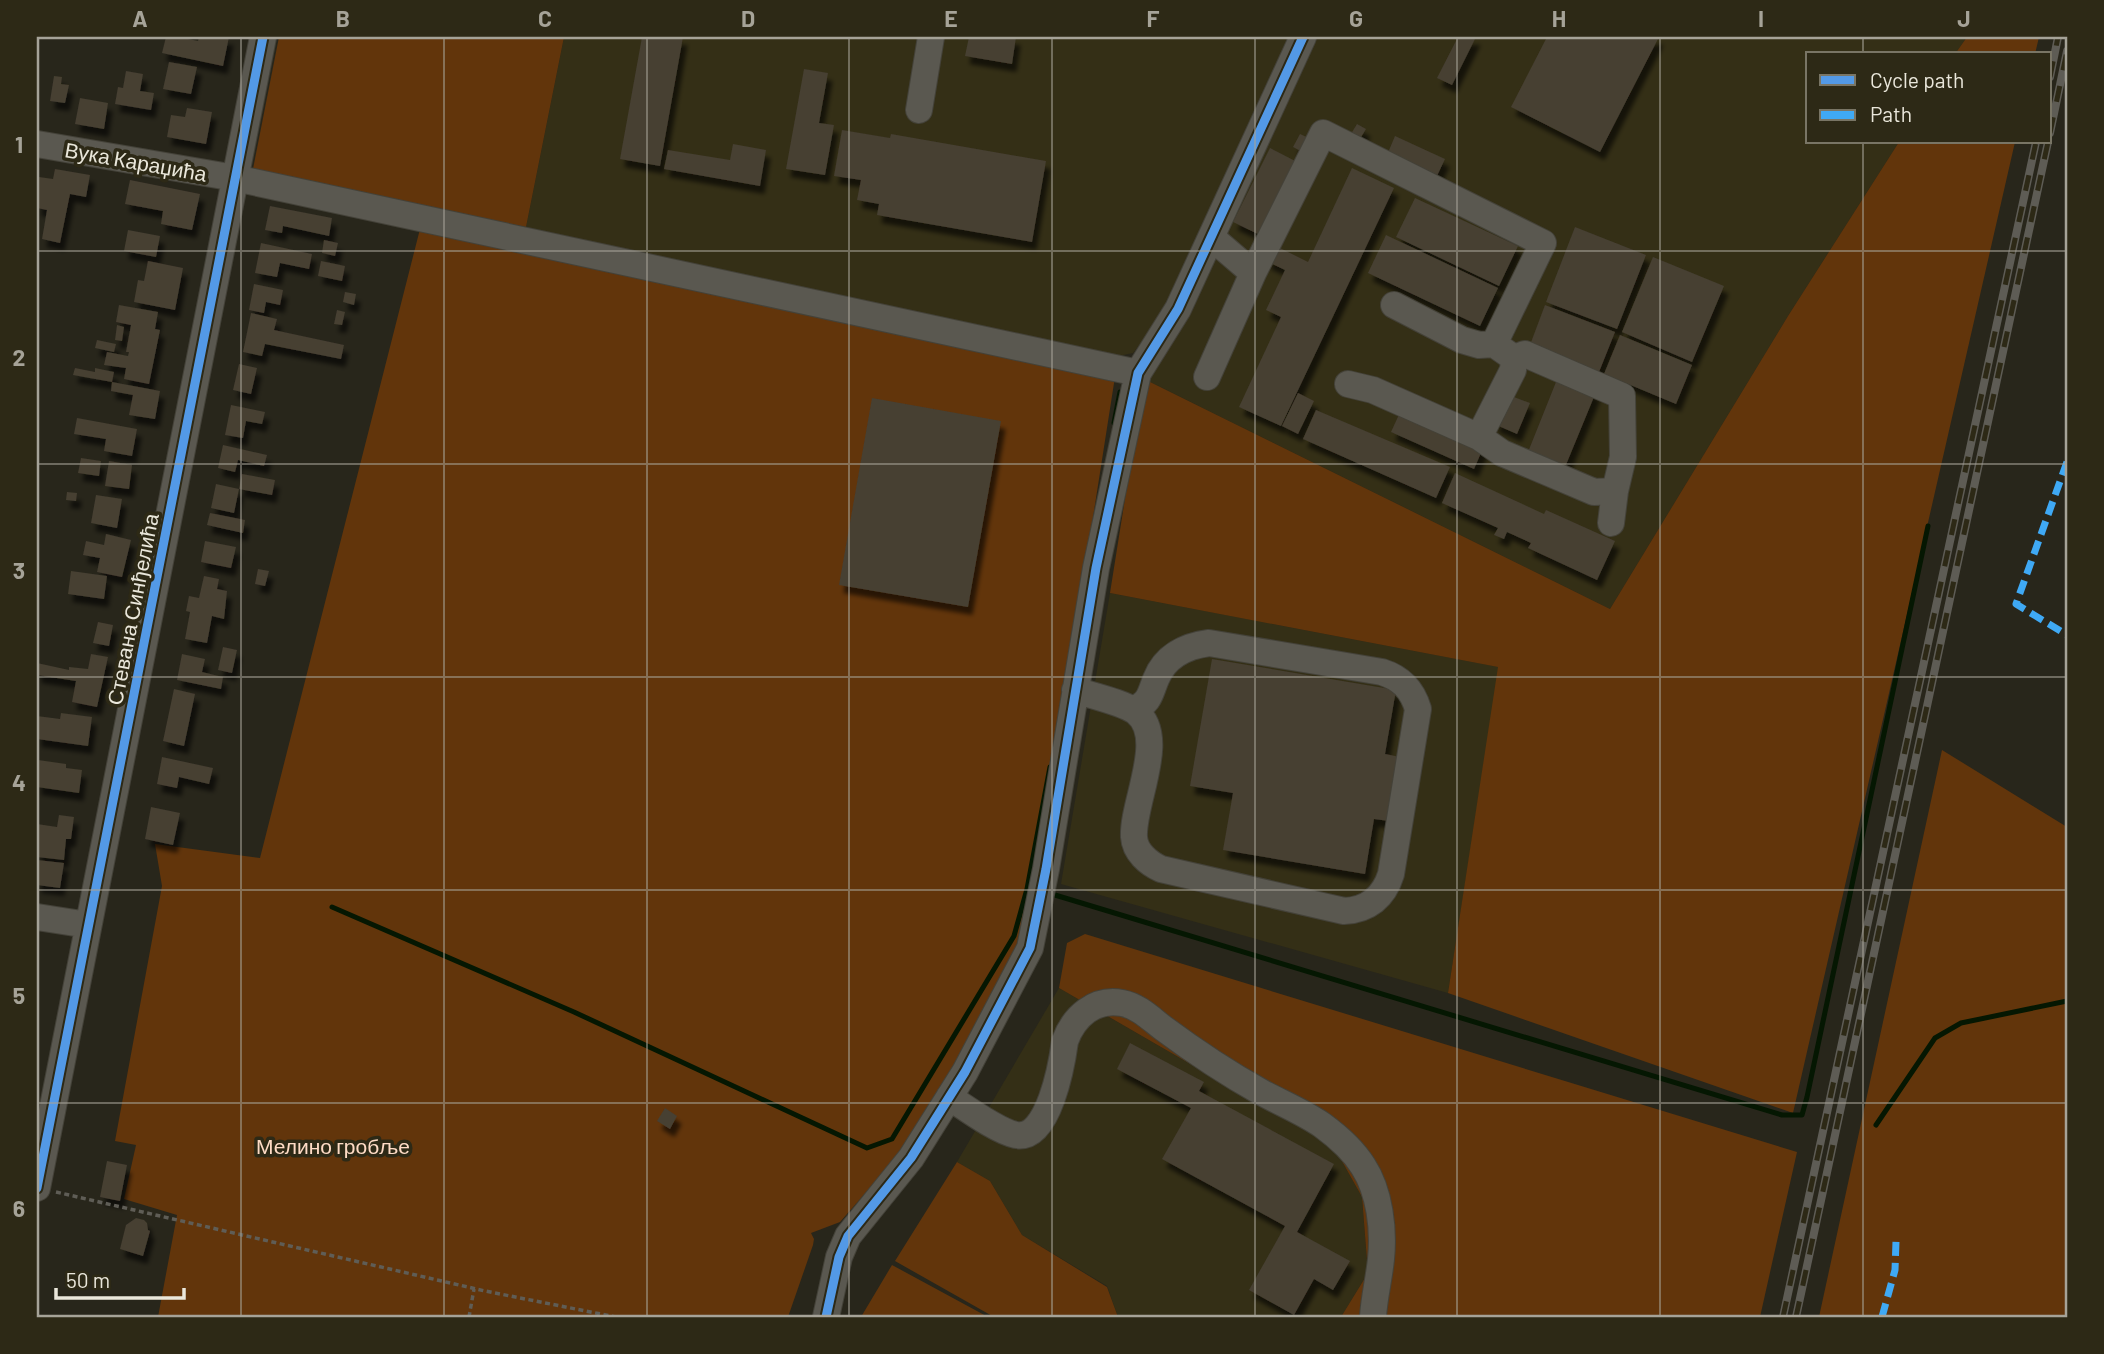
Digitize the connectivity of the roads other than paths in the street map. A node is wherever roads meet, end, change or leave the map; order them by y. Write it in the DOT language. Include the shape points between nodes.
graph roads {
  1 [pos="263,37"];
  2 [pos="931,37"];
  3 [pos="1303,37"];
  4 [pos="919,110"];
  5 [pos="37,144"];
  6 [pos="235,178"];
  7 [pos="1211,237"];
  8 [pos="1253,273"];
  9 [pos="1394,305"];
  10 [pos="1504,351"];
  11 [pos="1138,373"];
  12 [pos="1207,377"];
  13 [pos="1348,384"];
  14 [pos="1479,437"];
  15 [pos="1615,491"];
  16 [pos="1611,523"];
  17 [pos="1075,690"];
  18 [pos="1134,710"];
  19 [pos="37,917"];
  20 [pos="88,925"];
  21 [pos="949,1097"];
  22 [pos="43,1190"];
  23 [pos="826,1317"];
  24 [pos="1373,1317"];
  1 -- 6 [label="street, Стевана Синђелића"];
  2 -- 4 [label="street"];
  3 -- 7 [label="street"];
  5 -- 6 [label="street, Вука Караџића"];
  6 -- 11 [label="street, Вука Караџића"];
  6 -- 20 [label="street, Стевана Синђелића"];
  7 -- 8 [label="street"];
  7 -- 11 [label="street" via="1178,309"];
  8 -- 10 [label="street" via="1323,133 1543,243"];
  8 -- 12 [label="street"];
  9 -- 10 [label="street" via="1462,340"];
  10 -- 14 [label="street" via="1513,370"];
  10 -- 15 [label="street" via="1525,354 1622,396 1623,457"];
  11 -- 17 [label="street"];
  13 -- 14 [label="street" via="1373,390"];
  14 -- 15 [label="street" via="1502,453 1594,492"];
  15 -- 16 [label="street"];
  17 -- 18 [label="street"];
  17 -- 21 [label="street" via="1030,948"];
  18 -- 18 [label="street" via="1144,721 1150,741 1134,835 1140,852 1152,865 1344,911 1365,907 1380,896 1391,874 1418,709 1411,692 1398,679 1382,672 1199,644 1166,663 1151,695"];
  19 -- 20 [label="street"];
  20 -- 22 [label="street, Стевана Синђелића"];
  21 -- 23 [label="street" via="911,1158 848,1236"];
  21 -- 24 [label="street" via="1004,1130 1025,1134 1048,1111 1065,1041 1080,1015 1105,1003 1138,1009 1216,1065 1319,1123 1364,1167 1381,1225"];
}
